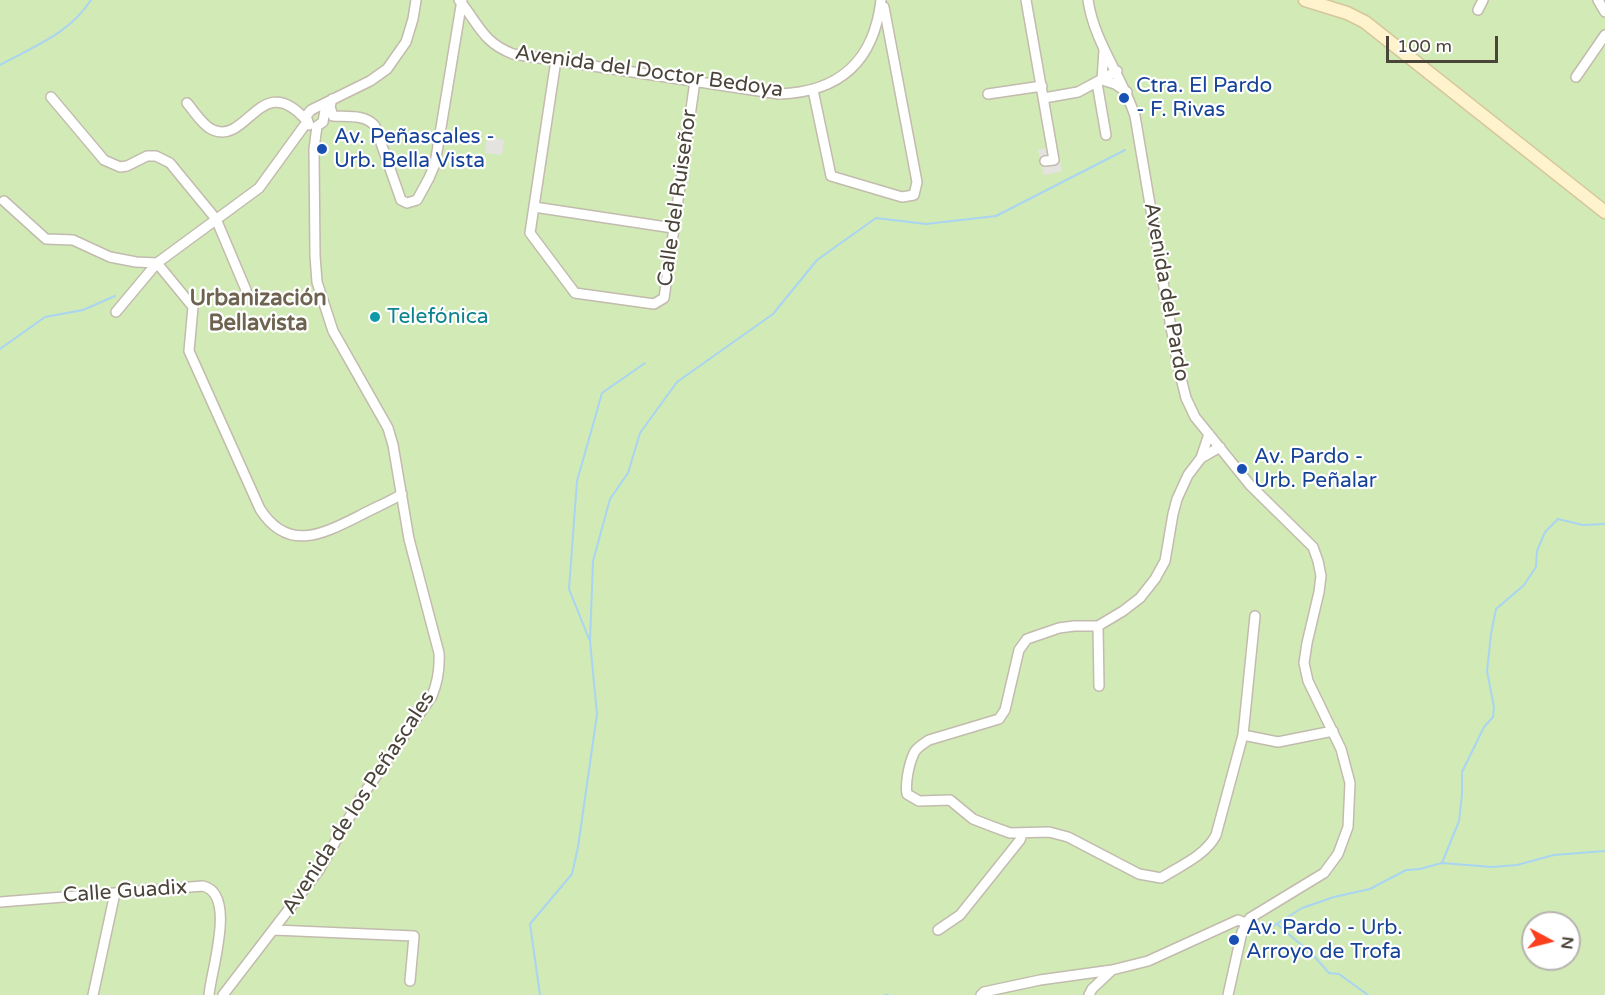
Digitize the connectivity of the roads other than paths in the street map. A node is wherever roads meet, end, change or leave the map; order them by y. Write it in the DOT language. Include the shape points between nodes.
graph roads {
  1 [pos="882,0"];
  2 [pos="1026,0"];
  3 [pos="1088,0"];
  4 [pos="1305,0"];
  5 [pos="1483,0"];
  6 [pos="1598,0"];
  7 [pos="417,1"];
  8 [pos="461,1"];
  9 [pos="1478,10"];
  10 [pos="1605,12"];
  11 [pos="1605,35"];
  12 [pos="872,41"];
  13 [pos="891,46"];
  14 [pos="1104,50"];
  15 [pos="556,60"];
  16 [pos="1117,71"];
  17 [pos="1576,77"];
  18 [pos="695,81"];
  19 [pos="1099,81"];
  20 [pos="1042,86"];
  21 [pos="813,90"];
  22 [pos="1127,92"];
  23 [pos="988,94"];
  24 [pos="51,97"];
  25 [pos="1044,98"];
  26 [pos="329,102"];
  27 [pos="187,103"];
  28 [pos="326,115"];
  29 [pos="311,119"];
  30 [pos="1106,135"];
  31 [pos="1045,161"];
  32 [pos="4,201"];
  33 [pos="534,207"];
  34 [pos="1603,210"];
  35 [pos="216,219"];
  36 [pos="673,228"];
  37 [pos="157,263"];
  38 [pos="246,290"];
  39 [pos="116,312"];
  40 [pos="1209,434"];
  41 [pos="1220,447"];
  42 [pos="1201,458"];
  43 [pos="402,494"];
  44 [pos="1256,616"];
  45 [pos="1098,626"];
  46 [pos="1099,687"];
  47 [pos="1333,731"];
  48 [pos="1243,735"];
  49 [pos="1022,834"];
  50 [pos="115,893"];
  51 [pos="0,902"];
  52 [pos="1246,923"];
  53 [pos="274,930"];
  54 [pos="938,930"];
  55 [pos="1112,970"];
  56 [pos="410,981"];
  57 [pos="93,995"];
  58 [pos="209,995"];
  59 [pos="223,995"];
  60 [pos="981,995"];
  61 [pos="1089,995"];
  62 [pos="1228,995"];
  1 -- 12 [label="street, Avenida del Doctor Bedoya"];
  1 -- 13 [label="street"];
  2 -- 20 [label="street"];
  3 -- 14 [label="street, Avenida del Pardo"];
  4 -- 34 [label="main road" via="1365,22"];
  5 -- 9 [label="street"];
  6 -- 10 [label="street"];
  7 -- 26 [label="street" via="406,42 387,69"];
  8 -- 15 [label="street, Avenida del Doctor Bedoya" via="482,34 499,48"];
  8 -- 28 [label="street" via="437,156 417,200 401,200 370,120"];
  11 -- 17 [label="street"];
  12 -- 13 [label="street" via="881,40"];
  12 -- 21 [label="street, Avenida del Doctor Bedoya" via="844,75"];
  13 -- 21 [label="street" via="917,182 914,195 902,197 831,176"];
  14 -- 16 [label="street, Avenida del Pardo"];
  14 -- 19 [label="street, Avenida del Pardo"];
  15 -- 18 [label="street, Avenida del Doctor Bedoya"];
  15 -- 33 [label="street, Calle del Ruiseñor"];
  16 -- 19 [label="street"];
  16 -- 22 [label="street, Avenida del Pardo"];
  18 -- 21 [label="street, Avenida del Doctor Bedoya" via="779,94"];
  18 -- 36 [label="street, Calle del Ruiseñor"];
  19 -- 22 [label="street"];
  19 -- 25 [label="street" via="1078,92"];
  19 -- 30 [label="street, Avenida del Pardo"];
  20 -- 23 [label="street"];
  20 -- 25 [label="street"];
  22 -- 40 [label="street, Avenida del Pardo" via="1142,153 1178,366 1186,398"];
  24 -- 35 [label="street" via="104,160 120,167 147,156 162,158"];
  25 -- 31 [label="street" via="1054,160"];
  26 -- 28 [label="street"];
  26 -- 29 [label="street"];
  27 -- 29 [label="street" via="208,128 222,132 238,127 257,109 272,103 289,105"];
  28 -- 29 [label="street" via="323,122"];
  29 -- 35 [label="street" via="259,188"];
  29 -- 43 [label="street, Avenida de los Peñascales" via="315,256 320,291 333,331 388,428"];
  32 -- 37 [label="street" via="46,239 73,240 110,257"];
  33 -- 36 [label="street"];
  33 -- 36 [label="street, Calle del Ruiseñor" via="530,233 575,293 654,304 664,298"];
  35 -- 37 [label="street"];
  35 -- 38 [label="street"];
  37 -- 39 [label="street"];
  37 -- 43 [label="street" via="193,308 189,351 266,519 293,535 313,536"];
  40 -- 41 [label="street, Avenida del Pardo"];
  40 -- 42 [label="street"];
  41 -- 42 [label="street"];
  41 -- 47 [label="street, Avenida del Pardo" via="1250,485 1313,547 1321,576 1304,663 1308,681"];
  42 -- 45 [label="street" via="1177,499 1165,561 1155,579 1140,598"];
  43 -- 53 [label="street, Avenida de los Peñascales" via="409,539 439,653 438,682 360,799 319,870"];
  44 -- 48 [label="street"];
  45 -- 46 [label="street"];
  45 -- 49 [label="street" via="1059,628 1027,639 1019,650 1005,710 999,719 929,740 914,753 906,787 909,796 922,801 950,800 976,820"];
  47 -- 48 [label="street" via="1278,742"];
  47 -- 52 [label="street, Avenida del Pardo" via="1350,783 1349,820 1338,854 1324,873"];
  48 -- 49 [label="street" via="1212,844 1161,878 1139,874 1068,837 1049,832"];
  49 -- 54 [label="street" via="960,915"];
  50 -- 51 [label="street, Calle Guadix"];
  50 -- 57 [label="street"];
  50 -- 58 [label="street, Calle Guadix" via="203,886 216,893 222,914"];
  52 -- 55 [label="street" via="1238,920 1148,962"];
  52 -- 62 [label="street"];
  53 -- 56 [label="street" via="414,936"];
  53 -- 59 [label="street, Avenida de los Peñascales"];
  55 -- 60 [label="street" via="1040,980"];
  55 -- 61 [label="street"];
}
